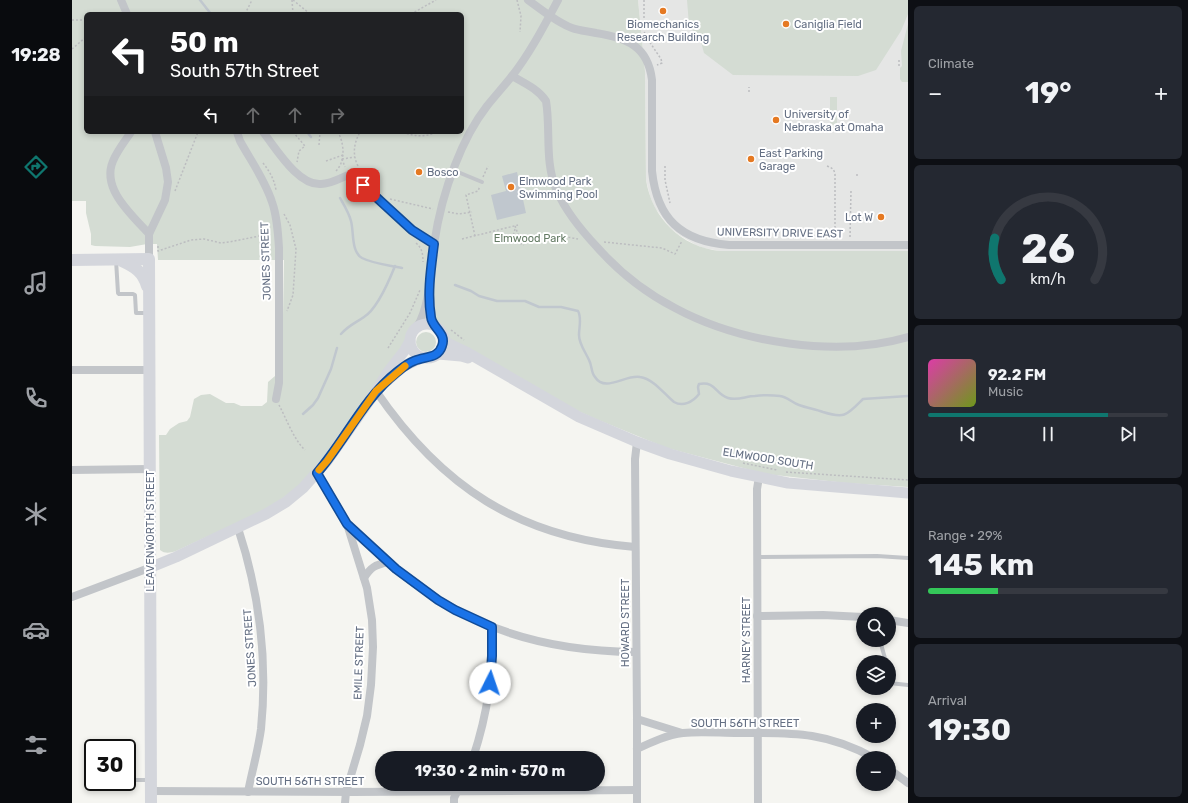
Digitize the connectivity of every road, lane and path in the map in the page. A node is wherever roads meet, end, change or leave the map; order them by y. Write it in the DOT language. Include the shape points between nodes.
graph roads {
  1 [pos="121,0"];
  2 [pos="252,0"];
  3 [pos="292,0"];
  4 [pos="436,0"];
  5 [pos="517,0"];
  6 [pos="528,0"];
  7 [pos="558,0"];
  8 [pos="644,0"];
  9 [pos="126,12"];
  10 [pos="246,12"];
  11 [pos="293,12"];
  12 [pos="307,12"];
  13 [pos="415,12"];
  14 [pos="549,16"];
  15 [pos="72,20"];
  16 [pos="84,20"];
  17 [pos="520,32"];
  18 [pos="84,39"];
  19 [pos="72,49"];
  20 [pos="899,60"];
  21 [pos="657,65"];
  22 [pos="899,66"];
  23 [pos="512,76"];
  24 [pos="749,87"];
  25 [pos="749,92"];
  26 [pos="130,134"];
  27 [pos="156,134"];
  28 [pos="238,134"];
  29 [pos="265,134"];
  30 [pos="295,134"];
  31 [pos="320,134"];
  32 [pos="339,134"];
  33 [pos="359,134"];
  34 [pos="413,134"];
  35 [pos="434,134"];
  36 [pos="319,144"];
  37 [pos="343,155"];
  38 [pos="355,157"];
  39 [pos="342,159"];
  40 [pos="326,161"];
  41 [pos="488,166"];
  42 [pos="665,166"];
  43 [pos="827,166"];
  44 [pos="298,167"];
  45 [pos="359,168"];
  46 [pos="453,170"];
  47 [pos="333,174"];
  48 [pos="857,174"];
  49 [pos="857,177"];
  50 [pos="482,181"];
  51 [pos="851,191"];
  52 [pos="387,198"];
  53 [pos="671,208"];
  54 [pos="431,209"];
  55 [pos="446,212"];
  56 [pos="469,212"];
  57 [pos="472,212"];
  58 [pos="516,226"];
  59 [pos="749,227"];
  60 [pos="769,227"];
  61 [pos="278,232"];
  62 [pos="150,234"];
  63 [pos="687,235"];
  64 [pos="475,236"];
  65 [pos="744,237"];
  66 [pos="850,237"];
  67 [pos="578,238"];
  68 [pos="462,239"];
  69 [pos="600,242"];
  70 [pos="434,244"];
  71 [pos="908,244"];
  72 [pos="524,245"];
  73 [pos="421,247"];
  74 [pos="158,251"];
  75 [pos="72,260"];
  76 [pos="118,260"];
  77 [pos="149,260"];
  78 [pos="423,263"];
  79 [pos="425,287"];
  80 [pos="149,293"];
  81 [pos="149,313"];
  82 [pos="286,314"];
  83 [pos="417,327"];
  84 [pos="442,330"];
  85 [pos="458,335"];
  86 [pos="908,337"];
  87 [pos="410,341"];
  88 [pos="388,348"];
  89 [pos="438,354"];
  90 [pos="423,357"];
  91 [pos="490,366"];
  92 [pos="72,370"];
  93 [pos="149,370"];
  94 [pos="376,391"];
  95 [pos="276,399"];
  96 [pos="637,442"];
  97 [pos="305,450"];
  98 [pos="740,463"];
  99 [pos="150,469"];
  100 [pos="72,470"];
  101 [pos="317,473"];
  102 [pos="759,478"];
  103 [pos="908,480"];
  104 [pos="908,493"];
  105 [pos="347,524"];
  106 [pos="238,528"];
  107 [pos="635,547"];
  108 [pos="757,557"];
  109 [pos="908,558"];
  110 [pos="388,562"];
  111 [pos="150,568"];
  112 [pos="364,578"];
  113 [pos="73,596"];
  114 [pos="757,616"];
  115 [pos="856,617"];
  116 [pos="896,621"];
  117 [pos="908,623"];
  118 [pos="492,627"];
  119 [pos="636,652"];
  120 [pos="896,684"];
  121 [pos="908,685"];
  122 [pos="637,718"];
  123 [pos="683,733"];
  124 [pos="758,733"];
  125 [pos="637,748"];
  126 [pos="475,751"];
  127 [pos="860,751"];
  128 [pos="896,774"];
  129 [pos="908,783"];
  130 [pos="136,784"];
  131 [pos="605,790"];
  132 [pos="637,790"];
  133 [pos="151,791"];
  134 [pos="375,791"];
  135 [pos="458,791"];
  136 [pos="248,792"];
  137 [pos="346,792"];
  138 [pos="346,803"];
  139 [pos="454,803"];
  140 [pos="637,803"];
  141 [pos="758,803"];
  1 -- 9 [label="street"];
  2 -- 10 [label="path"];
  3 -- 11 [label="path"];
  3 -- 12 [label="path"];
  4 -- 13 [label="path"];
  5 -- 17 [label="path" via="521,16"];
  6 -- 14 [label="street, UNIVERSITY DRIVE EAST"];
  7 -- 14 [label="street"];
  8 -- 21 [label="path" via="645,35 661,60 662,63"];
  14 -- 23 [label="street"];
  14 -- 63 [label="street, UNIVERSITY DRIVE EAST" via="573,29 622,39 637,47 644,55 650,67 652,80 653,184 665,215"];
  15 -- 16 [label="path"];
  18 -- 19 [label="path"];
  20 -- 22 [label="path"];
  23 -- 46 [label="street" via="486,107 468,135"];
  23 -- 86 [label="street" via="542,95 546,101 549,150 556,190 578,228 606,257 657,298 682,312 722,328 780,342 842,346"];
  24 -- 25 [label="path"];
  26 -- 62 [label="street" via="112,162 110,181 116,195"];
  27 -- 62 [label="street" via="168,182 166,200"];
  28 -- 61 [label="street, JONES STREET" via="269,193"];
  29 -- 70 [label="street" via="296,174 303,179 320,184 353,173 357,180 400,220"];
  30 -- 44 [label="path" via="305,146 299,151"];
  31 -- 36 [label="path"];
  32 -- 37 [label="path" via="343,144"];
  33 -- 38 [label="path" via="354,144"];
  34 -- 35 [label="path"];
  37 -- 39 [label="path"];
  37 -- 40 [label="path"];
  38 -- 39 [label="path"];
  38 -- 45 [label="path"];
  39 -- 47 [label="path" via="340,167"];
  41 -- 50 [label="path"];
  42 -- 53 [label="path"];
  43 -- 60 [label="path" via="834,170 835,174 833,235 808,236 774,232 769,230"];
  46 -- 50 [label="lane"];
  46 -- 70 [label="street"];
  48 -- 49 [label="path"];
  50 -- 56 [label="path" via="478,191 466,195"];
  51 -- 66 [label="path"];
  52 -- 54 [label="path"];
  55 -- 56 [label="path"];
  56 -- 57 [label="path"];
  56 -- 64 [label="path"];
  58 -- 64 [label="path"];
  58 -- 67 [label="path" via="518,234 525,237"];
  58 -- 72 [label="path" via="512,240"];
  59 -- 65 [label="path"];
  61 -- 74 [label="path" via="221,243 204,239 191,240"];
  61 -- 82 [label="path" via="290,225 296,249 293,295"];
  61 -- 95 [label="street, JONES STREET" via="279,383"];
  62 -- 77 [label="street"];
  63 -- 69 [label="path" via="675,254 662,248"];
  63 -- 71 [label="street, UNIVERSITY DRIVE EAST" via="705,242 729,245"];
  64 -- 68 [label="path"];
  70 -- 79 [label="street"];
  73 -- 78 [label="path"];
  75 -- 76 [label="main road"];
  76 -- 77 [label="main road"];
  76 -- 80 [label="main road" via="139,270"];
  76 -- 81 [label="lane" via="118,293 135,295 136,314"];
  77 -- 80 [label="main road, LEAVENWORTH STREET"];
  79 -- 83 [label="street" via="422,316"];
  79 -- 84 [label="street" via="432,322"];
  79 -- 88 [label="path"];
  80 -- 81 [label="main road, LEAVENWORTH STREET"];
  81 -- 93 [label="main road, LEAVENWORTH STREET"];
  83 -- 84 [label="street" via="428,324"];
  83 -- 87 [label="street"];
  84 -- 85 [label="path"];
  84 -- 89 [label="street" via="443,345"];
  84 -- 91 [label="street" via="447,343"];
  87 -- 90 [label="street" via="414,352"];
  87 -- 94 [label="street"];
  89 -- 90 [label="street"];
  89 -- 91 [label="street" via="460,356"];
  90 -- 94 [label="street" via="404,366"];
  91 -- 96 [label="street" via="579,417"];
  92 -- 93 [label="street"];
  93 -- 99 [label="main road, LEAVENWORTH STREET"];
  94 -- 101 [label="street"];
  94 -- 107 [label="street" via="423,450 482,499 550,531 608,545"];
  95 -- 97 [label="path"];
  96 -- 102 [label="street" via="700,463"];
  96 -- 107 [label="street, HOWARD STREET"];
  98 -- 103 [label="path, ELMWOOD SOUTH" via="789,472"];
  99 -- 100 [label="street"];
  99 -- 111 [label="main road, LEAVENWORTH STREET"];
  101 -- 105 [label="street"];
  101 -- 106 [label="street" via="286,502"];
  102 -- 104 [label="street" via="816,486"];
  102 -- 108 [label="street, HARNEY STREET"];
  105 -- 110 [label="street"];
  105 -- 112 [label="street, EMILE STREET"];
  106 -- 111 [label="street"];
  106 -- 136 [label="street, JONES STREET" via="256,592 263,656 261,730"];
  107 -- 119 [label="street, HOWARD STREET"];
  108 -- 109 [label="lane"];
  108 -- 114 [label="street, HARNEY STREET"];
  110 -- 112 [label="street" via="377,565"];
  110 -- 118 [label="street" via="438,600"];
  111 -- 113 [label="street"];
  111 -- 133 [label="main road, LEAVENWORTH STREET"];
  112 -- 137 [label="street, EMILE STREET" via="372,620 371,685 360,746"];
  114 -- 115 [label="street"];
  114 -- 124 [label="street, HARNEY STREET"];
  116 -- 117 [label="street"];
  118 -- 119 [label="street" via="546,644 590,651"];
  118 -- 126 [label="street" via="489,693"];
  119 -- 122 [label="street, HOWARD STREET"];
  120 -- 121 [label="lane"];
  122 -- 123 [label="street, SOUTH 56TH STREET"];
  122 -- 125 [label="street, HOWARD STREET"];
  123 -- 124 [label="street, SOUTH 56TH STREET"];
  123 -- 125 [label="street, SOUTH 56TH STREET"];
  124 -- 127 [label="street, SOUTH 56TH STREET" via="812,735"];
  124 -- 141 [label="street, HARNEY STREET"];
  125 -- 132 [label="street, HOWARD STREET"];
  128 -- 129 [label="street"];
  130 -- 133 [label="lane"];
  131 -- 132 [label="street, SOUTH 56TH STREET"];
  132 -- 140 [label="street, HOWARD STREET"];
  133 -- 136 [label="street, SOUTH 56TH STREET"];
  134 -- 137 [label="street, SOUTH 56TH STREET"];
  135 -- 139 [label="street"];
  136 -- 137 [label="street, SOUTH 56TH STREET"];
  137 -- 138 [label="street, EMILE STREET"];
}
